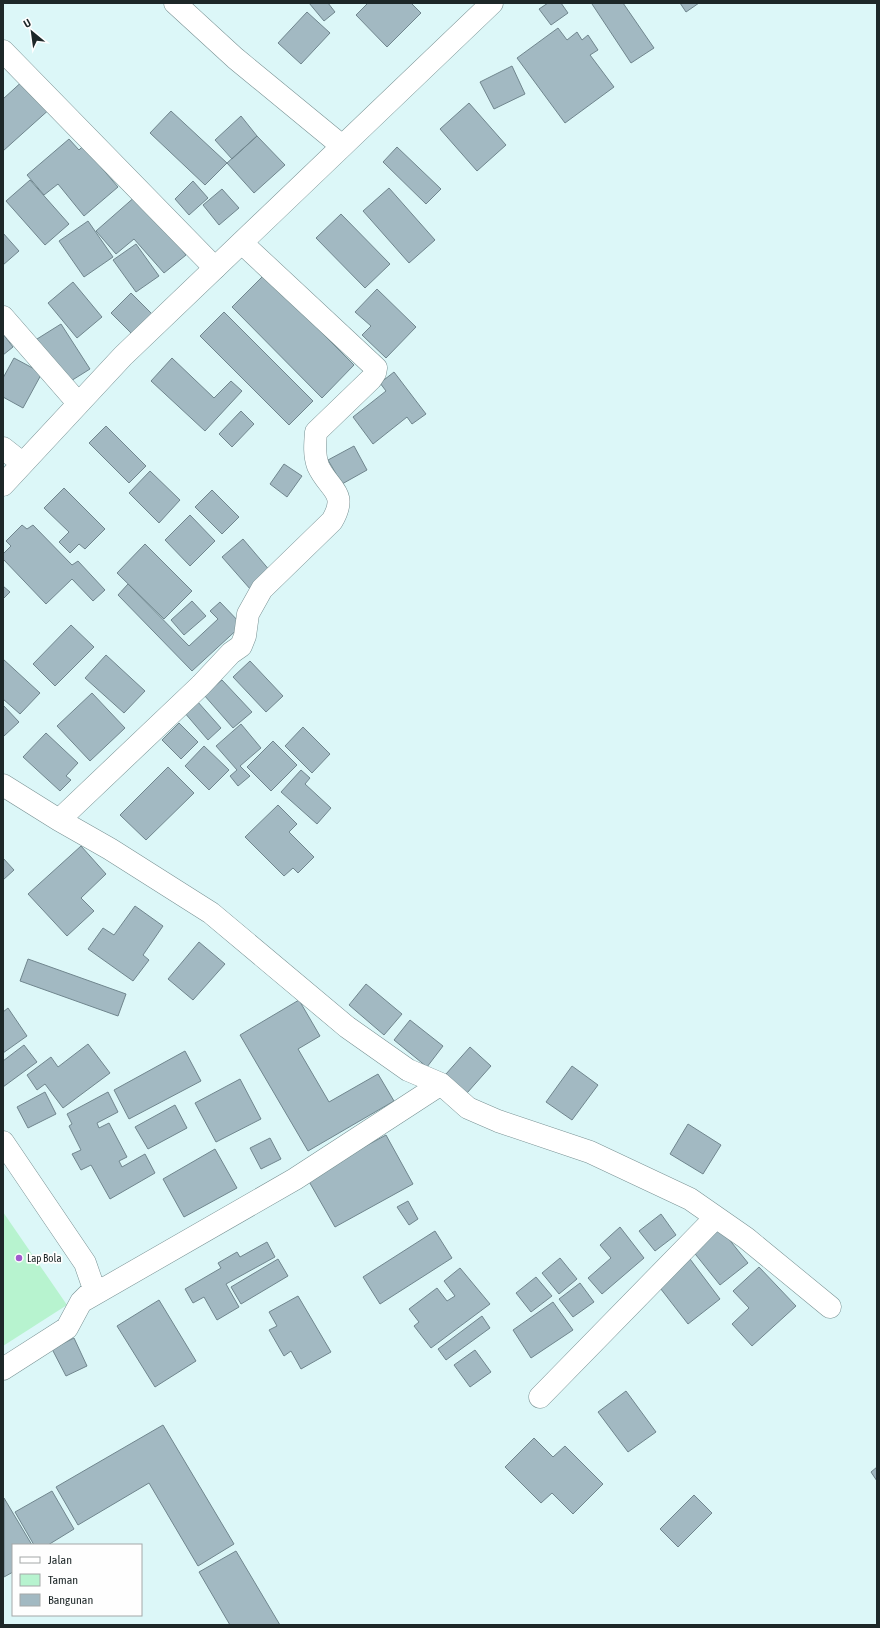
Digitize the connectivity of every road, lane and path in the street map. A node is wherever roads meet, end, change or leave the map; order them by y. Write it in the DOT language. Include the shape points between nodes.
graph roads {
  1 [pos="175,3"];
  2 [pos="492,3"];
  3 [pos="3,52"];
  4 [pos="342,146"];
  5 [pos="242,243"];
  6 [pos="215,268"];
  7 [pos="3,317"];
  8 [pos="78,403"];
  9 [pos="3,448"];
  10 [pos="22,463"];
  11 [pos="3,485"];
  12 [pos="3,785"];
  13 [pos="59,820"];
  14 [pos="441,1084"];
  15 [pos="3,1142"];
  16 [pos="715,1218"];
  17 [pos="81,1302"];
  18 [pos="830,1307"];
  19 [pos="3,1369"];
  20 [pos="540,1397"];
  1 -- 4 [label="main road" via="235,58"];
  2 -- 4 [label="main road"];
  3 -- 6 [label="main road"];
  4 -- 5 [label="main road"];
  5 -- 6 [label="main road"];
  5 -- 13 [label="main road" via="376,368 371,379 316,432 314,451 318,466 337,495 339,509 332,521 262,589 248,614 245,636 240,646"];
  6 -- 8 [label="main road"];
  7 -- 8 [label="main road"];
  8 -- 10 [label="main road"];
  9 -- 10 [label="main road"];
  10 -- 11 [label="main road"];
  12 -- 13 [label="main road"];
  13 -- 14 [label="main road" via="117,853 211,913 347,1026 408,1070"];
  14 -- 16 [label="main road" via="468,1108 498,1121 590,1152 690,1199"];
  14 -- 17 [label="main road" via="295,1179"];
  15 -- 17 [label="main road" via="84,1263 94,1289"];
  16 -- 18 [label="main road" via="746,1238"];
  16 -- 20 [label="main road"];
  17 -- 19 [label="main road" via="67,1328"];
}
